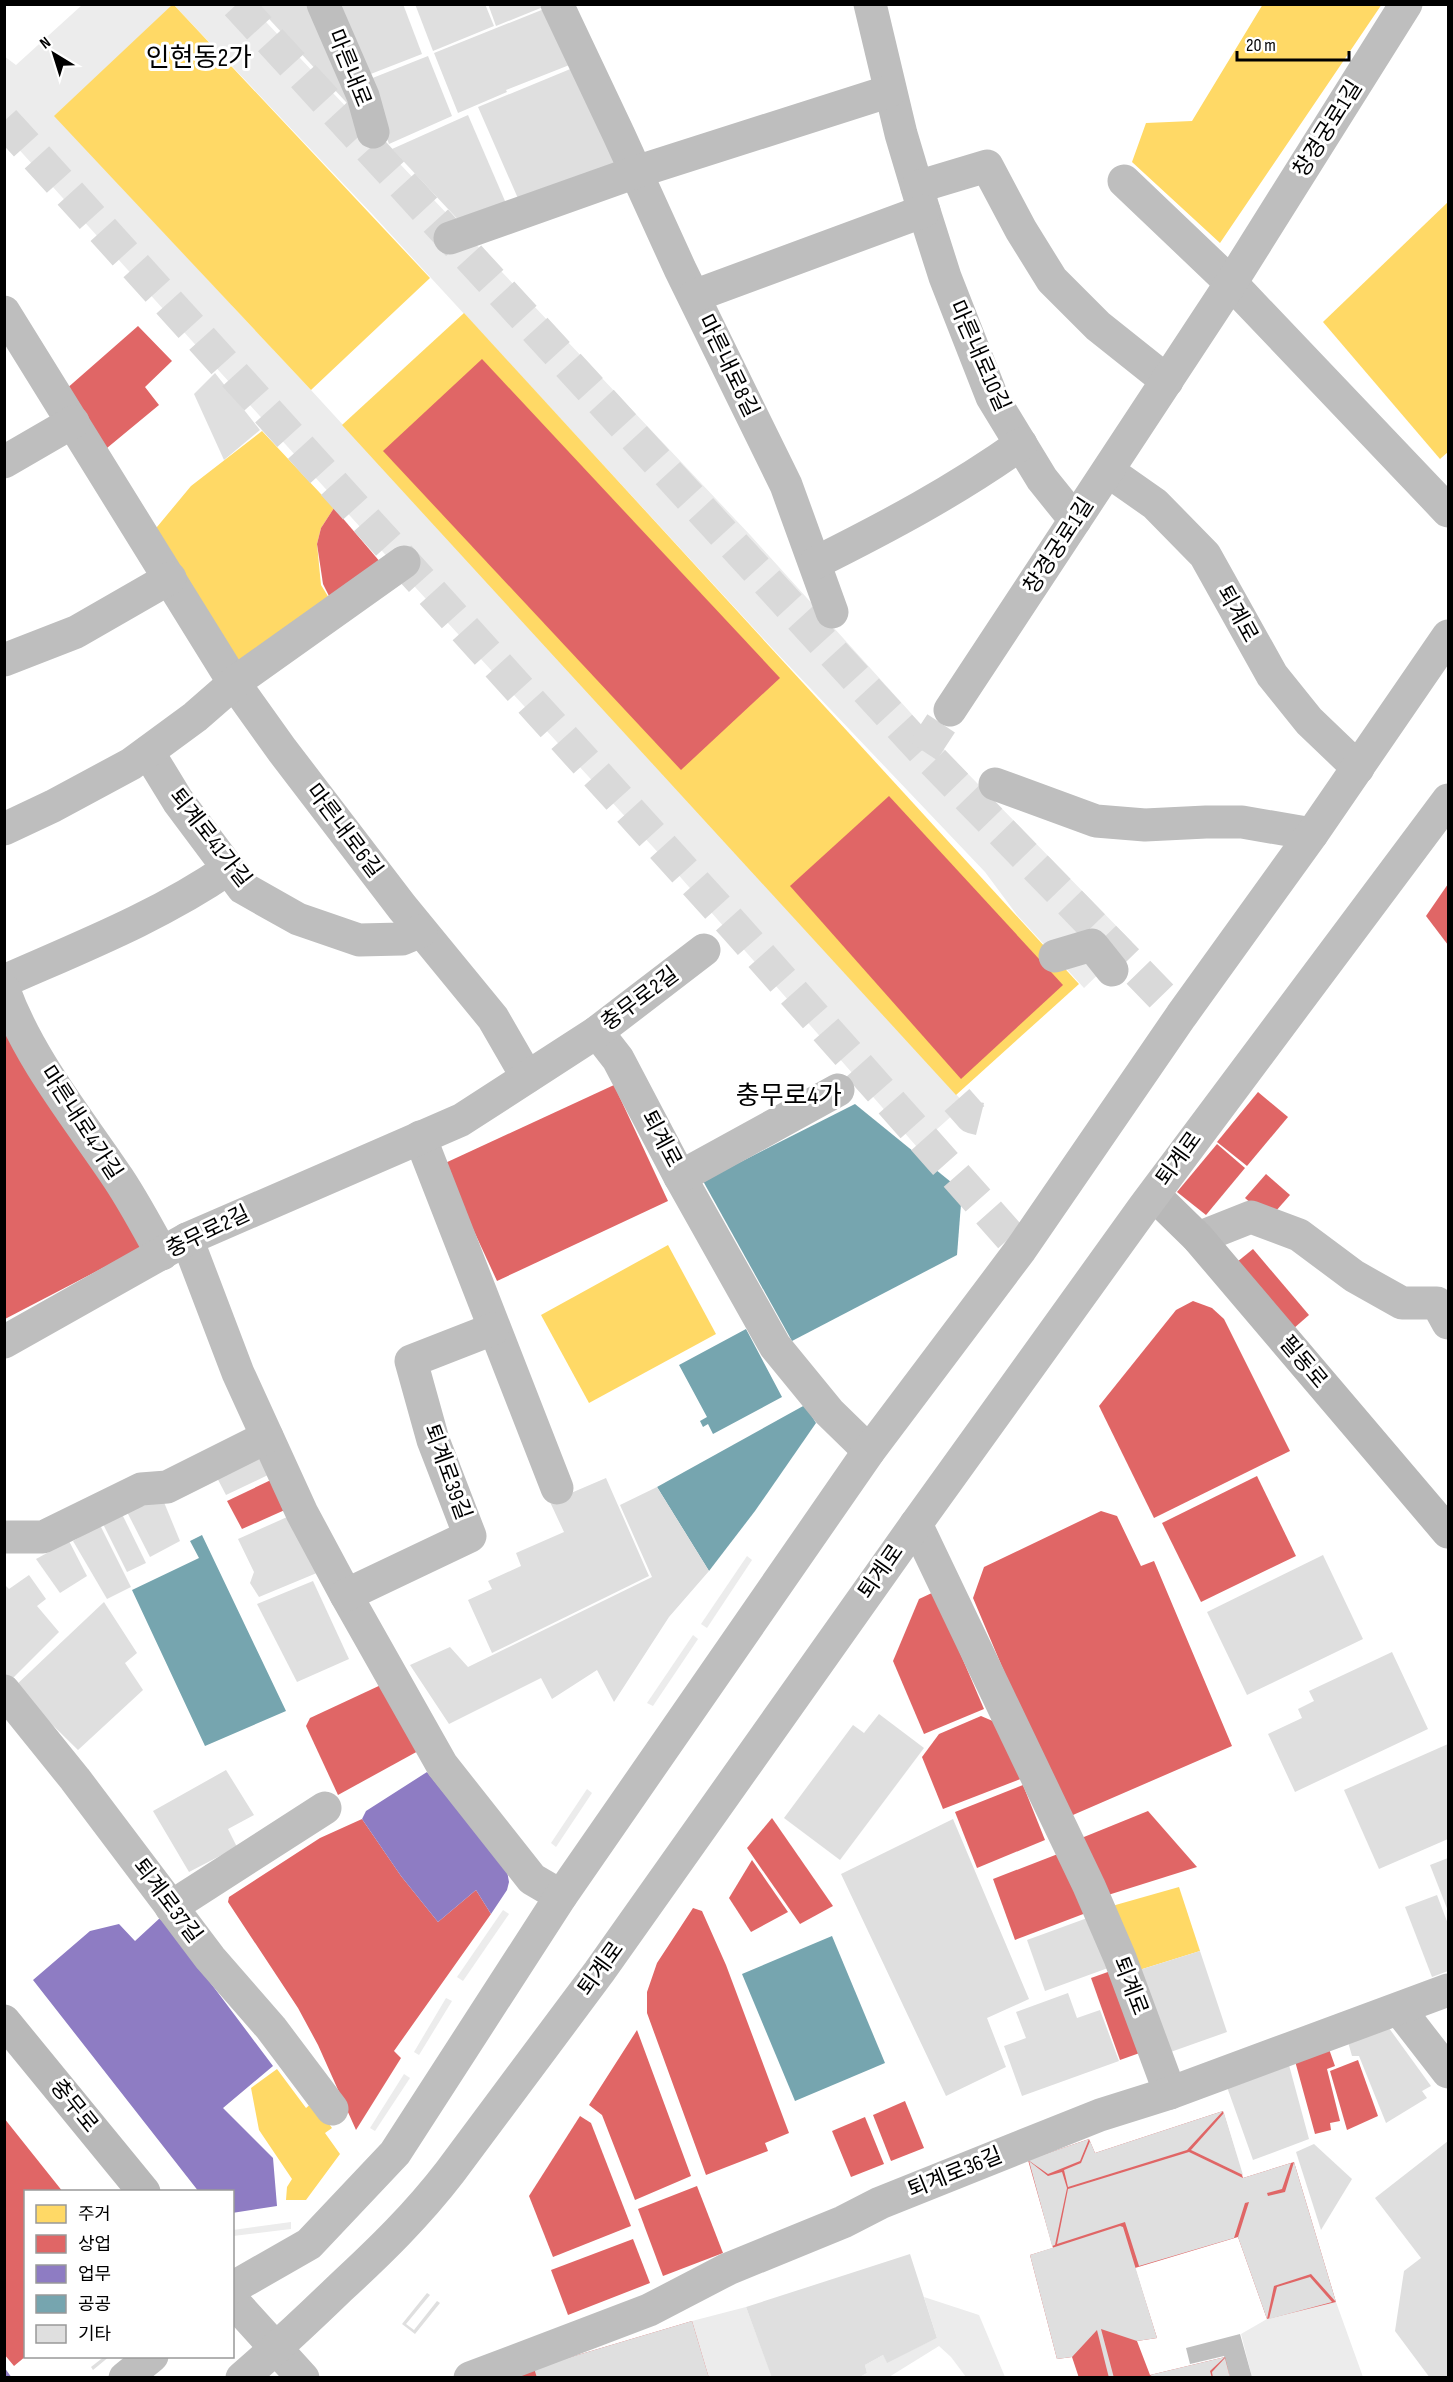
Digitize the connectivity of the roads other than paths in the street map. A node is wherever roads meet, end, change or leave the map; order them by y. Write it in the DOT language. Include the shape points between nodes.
graph roads {
  1 [pos="323,4"];
  2 [pos="556,4"];
  3 [pos="870,4"];
  4 [pos="1406,4"];
  5 [pos="890,91"];
  6 [pos="373,132"];
  7 [pos="636,172"];
  8 [pos="1124,180"];
  9 [pos="920,199"];
  10 [pos="450,238"];
  11 [pos="1231,283"];
  12 [pos="693,296"];
  13 [pos="4,312"];
  14 [pos="1167,381"];
  15 [pos="73,422"];
  16 [pos="1021,444"];
  17 [pos="4,462"];
  18 [pos="1108,471"];
  19 [pos="1449,511"];
  20 [pos="1075,520"];
  21 [pos="404,562"];
  22 [pos="814,563"];
  23 [pos="170,578"];
  24 [pos="832,612"];
  25 [pos="1449,636"];
  26 [pos="4,660"];
  27 [pos="234,683"];
  28 [pos="950,710"];
  29 [pos="148,752"];
  30 [pos="1358,768"];
  31 [pos="995,784"];
  32 [pos="1449,800"];
  33 [pos="4,829"];
  34 [pos="1312,834"];
  35 [pos="228,869"];
  36 [pos="421,931"];
  37 [pos="704,950"];
  38 [pos="1055,956"];
  39 [pos="1112,970"];
  40 [pos="6,999"];
  41 [pos="597,1032"];
  42 [pos="527,1077"];
  43 [pos="838,1090"];
  44 [pos="420,1137"];
  45 [pos="680,1177"];
  46 [pos="1154,1195"];
  47 [pos="1198,1238"];
  48 [pos="174,1246"];
  49 [pos="1449,1323"];
  50 [pos="493,1329"];
  51 [pos="4,1342"];
  52 [pos="267,1437"];
  53 [pos="869,1451"];
  54 [pos="556,1488"];
  55 [pos="916,1524"];
  56 [pos="1449,1532"];
  57 [pos="4,1537"];
  58 [pos="346,1595"];
  59 [pos="4,1691"];
  60 [pos="325,1808"];
  61 [pos="561,1896"];
  62 [pos="171,1907"];
  63 [pos="1449,1990"];
  64 [pos="1399,2009"];
  65 [pos="4,2021"];
  66 [pos="1449,2072"];
  67 [pos="1170,2093"];
  68 [pos="332,2109"];
  69 [pos="142,2190"];
  70 [pos="234,2287"];
  71 [pos="234,2302"];
  72 [pos="277,2349"];
  73 [pos="150,2358"];
  74 [pos="304,2376"];
  75 [pos="125,2378"];
  76 [pos="242,2378"];
  77 [pos="470,2378"];
  1 -- 6 [label="street, 마른내로" via="363,96"];
  2 -- 7 [label="street, 마른내로8길"];
  3 -- 5 [label="street, 마른내로10길"];
  4 -- 11 [label="street, 창경궁로1길"];
  5 -- 7 [label="street"];
  5 -- 9 [label="street, 마른내로10길"];
  7 -- 10 [label="street"];
  7 -- 12 [label="street, 마른내로8길"];
  8 -- 11 [label="street"];
  9 -- 12 [label="street"];
  9 -- 14 [label="street" via="987,166 1052,280 1098,326"];
  9 -- 16 [label="street, 마른내로10길" via="945,277 992,397"];
  11 -- 14 [label="street, 창경궁로1길"];
  11 -- 19 [label="street"];
  12 -- 22 [label="street, 마른내로8길" via="786,485"];
  13 -- 15 [label="street, 마른내로6길"];
  14 -- 18 [label="street, 창경궁로1길"];
  15 -- 17 [label="street"];
  15 -- 23 [label="street, 마른내로6길"];
  16 -- 20 [label="street, 마른내로10길" via="1042,479"];
  16 -- 22 [label="street" via="906,517"];
  18 -- 20 [label="street, 창경궁로1길"];
  18 -- 30 [label="street, 퇴계로" via="1155,504 1205,555 1272,675 1309,721"];
  20 -- 28 [label="street, 창경궁로1길"];
  21 -- 27 [label="street"];
  22 -- 24 [label="street, 마른내로8길"];
  23 -- 26 [label="street" via="76,632"];
  23 -- 27 [label="street, 마른내로6길"];
  25 -- 30 [label="street"];
  27 -- 29 [label="street"];
  27 -- 36 [label="street, 마른내로6길"];
  29 -- 33 [label="street"];
  29 -- 35 [label="street, 퇴계로41가길"];
  30 -- 34 [label="street"];
  31 -- 34 [label="street" via="1096,821 1145,825 1242,822"];
  32 -- 46 [label="street, 퇴계로"];
  34 -- 53 [label="street" via="1021,1249"];
  35 -- 36 [label="street, 퇴계로41가길" via="243,888 298,919 359,940 402,939"];
  35 -- 40 [label="street, 마른내로4가길" via="194,893 109,935"];
  36 -- 42 [label="street, 마른내로6길" via="494,1018"];
  37 -- 41 [label="street, 충무로2길"];
  38 -- 39 [label="street" via="1092,945"];
  40 -- 48 [label="street, 마른내로4가길" via="61,1097 120,1180"];
  41 -- 42 [label="street, 충무로2길"];
  41 -- 45 [label="street, 퇴계로" via="618,1059"];
  42 -- 44 [label="street, 충무로2길" via="461,1120"];
  43 -- 45 [label="street"];
  44 -- 48 [label="street, 충무로2길"];
  44 -- 50 [label="street"];
  45 -- 53 [label="street, 퇴계로" via="776,1346 829,1412"];
  46 -- 47 [label="street, 필동로"];
  46 -- 55 [label="street, 퇴계로"];
  47 -- 49 [label="street" via="1251,1217 1299,1234 1353,1276 1402,1303 1437,1303"];
  47 -- 56 [label="street, 필동로"];
  48 -- 51 [label="street, 충무로2길"];
  48 -- 52 [label="street"];
  50 -- 54 [label="street"];
  50 -- 58 [label="street, 퇴계로39길" via="411,1361 433,1440 470,1536"];
  52 -- 57 [label="street" via="167,1487 141,1489 43,1537"];
  52 -- 58 [label="street"];
  53 -- 61 [label="street"];
  55 -- 67 [label="street, 퇴계로" via="1089,1886"];
  55 -- 72 [label="street, 퇴계로" via="599,1972 444,2180 394,2237"];
  58 -- 61 [label="street" via="442,1765 532,1879"];
  59 -- 62 [label="street, 퇴계로37길"];
  60 -- 62 [label="street"];
  61 -- 70 [label="street" via="395,2153 309,2244"];
  62 -- 68 [label="street, 퇴계로37길"];
  63 -- 64 [label="street, 퇴계로36길"];
  64 -- 66 [label="street"];
  64 -- 67 [label="street, 퇴계로36길"];
  65 -- 69 [label="street, 충무로"];
  67 -- 77 [label="street, 퇴계로36길" via="1100,2115 880,2203 728,2269 649,2310"];
  71 -- 72 [label="street"];
  72 -- 74 [label="street"];
  72 -- 76 [label="street, 퇴계로"];
  73 -- 75 [label="street"];
}
